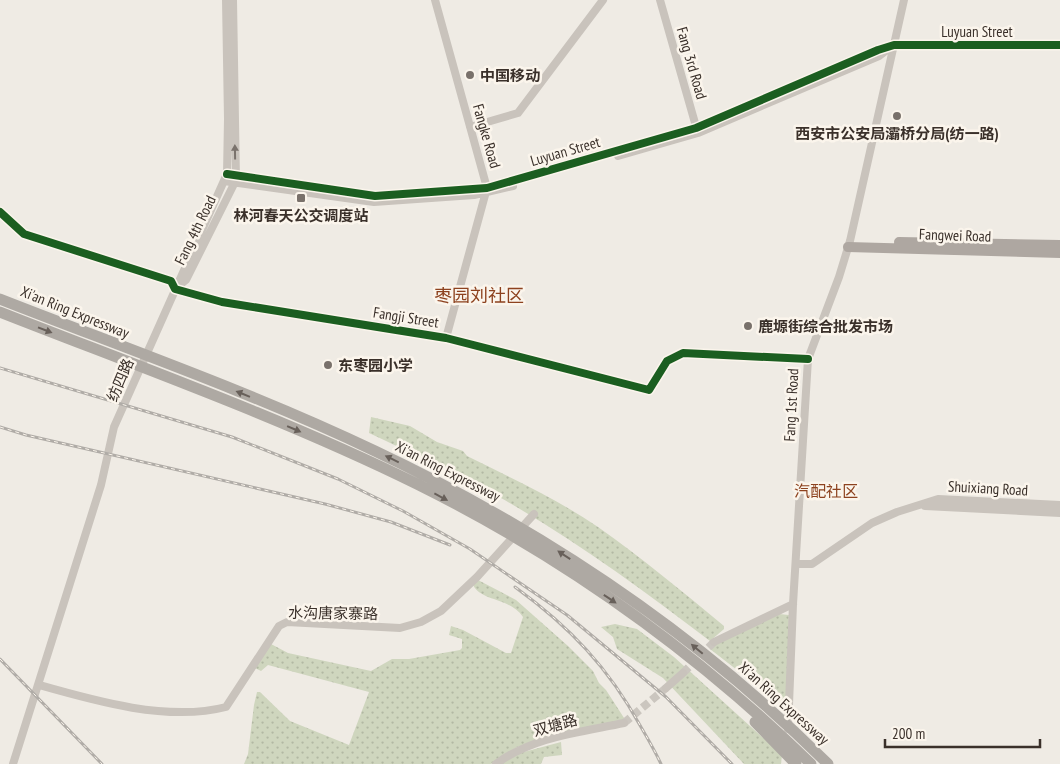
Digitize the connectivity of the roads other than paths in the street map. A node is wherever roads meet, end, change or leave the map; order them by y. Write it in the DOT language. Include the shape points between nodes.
graph roads {
  1 [pos="226,0"];
  2 [pos="233,0"];
  3 [pos="435,0"];
  4 [pos="604,0"];
  5 [pos="660,0"];
  6 [pos="904,0"];
  7 [pos="1060,44"];
  8 [pos="894,45"];
  9 [pos="470,127"];
  10 [pos="697,130"];
  11 [pos="225,178"];
  12 [pos="235,179"];
  13 [pos="486,191"];
  14 [pos="0,212"];
  15 [pos="849,244"];
  16 [pos="1060,245"];
  17 [pos="1060,253"];
  18 [pos="175,289"];
  19 [pos="0,299"];
  20 [pos="0,312"];
  21 [pos="446,338"];
  22 [pos="808,360"];
  23 [pos="1060,505"];
  24 [pos="915,507"];
  25 [pos="1060,512"];
  26 [pos="534,514"];
  27 [pos="796,564"];
  28 [pos="792,604"];
  29 [pos="714,642"];
  30 [pos="696,662"];
  31 [pos="683,673"];
  32 [pos="39,685"];
  33 [pos="666,688"];
  34 [pos="624,723"];
  35 [pos="800,736"];
  36 [pos="792,763"];
  37 [pos="13,764"];
  38 [pos="496,764"];
  39 [pos="811,764"];
  40 [pos="828,764"];
  41 [pos="835,764"];
  1 -- 11 [label="street, Fang 4th Road" via="228,119"];
  12 -- 2 [label="street, Fang 4th Road, one-way"];
  3 -- 9 [label="street, Fangke Road"];
  4 -- 9 [label="street" via="518,113"];
  5 -- 10 [label="street, Fang 3rd Road"];
  6 -- 8 [label="street, Fang 1st Road"];
  7 -- 8 [label="street, Luyuan Street"];
  8 -- 10 [label="street, Luyuan Street"];
  8 -- 15 [label="street, Fang 1st Road"];
  9 -- 13 [label="street, Fangke Road"];
  10 -- 13 [label="street, Luyuan Street"];
  11 -- 12 [label="street, Luyuan Street"];
  11 -- 18 [label="street, Fang 4th Road"];
  12 -- 13 [label="street, Luyuan Street" via="375,196"];
  12 -- 18 [label="street, Fang 4th Road" via="186,280"];
  13 -- 21 [label="street"];
  14 -- 18 [label="street, Fangji Street" via="24,234 171,281"];
  15 -- 16 [label="main road, Fangwei Road"];
  15 -- 17 [label="main road, Fangwei Road"];
  15 -- 22 [label="street, Fang 1st Road"];
  18 -- 21 [label="street, Fangji Street" via="222,302"];
  18 -- 32 [label="street, 纺四路" via="114,427 101,484"];
  35 -- 19 [label="highway, Xi'an Ring Expressway, one-way" via="736,678 647,610 505,518 428,477 315,424"];
  20 -- 30 [label="highway, Xi'an Ring Expressway, one-way" via="268,418 420,486 561,567"];
  21 -- 22 [label="street, Fangji Street" via="649,390 667,361 683,353"];
  22 -- 27 [label="street, Fang 1st Road"];
  23 -- 24 [label="street, Shuixiang Road" via="945,499"];
  24 -- 25 [label="street, Shuixiang Road"];
  24 -- 27 [label="street, Shuixiang Road" via="865,527 812,564"];
  26 -- 32 [label="street, 水沟唐家寨路" via="477,577 441,610 421,622 400,628 287,622 279,626 226,707 196,713 148,709 96,701"];
  27 -- 28 [label="street, Fang 1st Road"];
  28 -- 29 [label="street"];
  28 -- 36 [label="street, Fang 1st Road"];
  30 -- 36 [label="highway"];
  30 -- 39 [label="highway, Xi'an Ring Expressway"];
  31 -- 33 [label="street"];
  32 -- 37 [label="street, 纺四路"];
  34 -- 38 [label="street, 双塘路" via="546,740 510,753"];
  35 -- 40 [label="highway, Xi'an Ring Expressway"];
  35 -- 41 [label="highway"];
}
